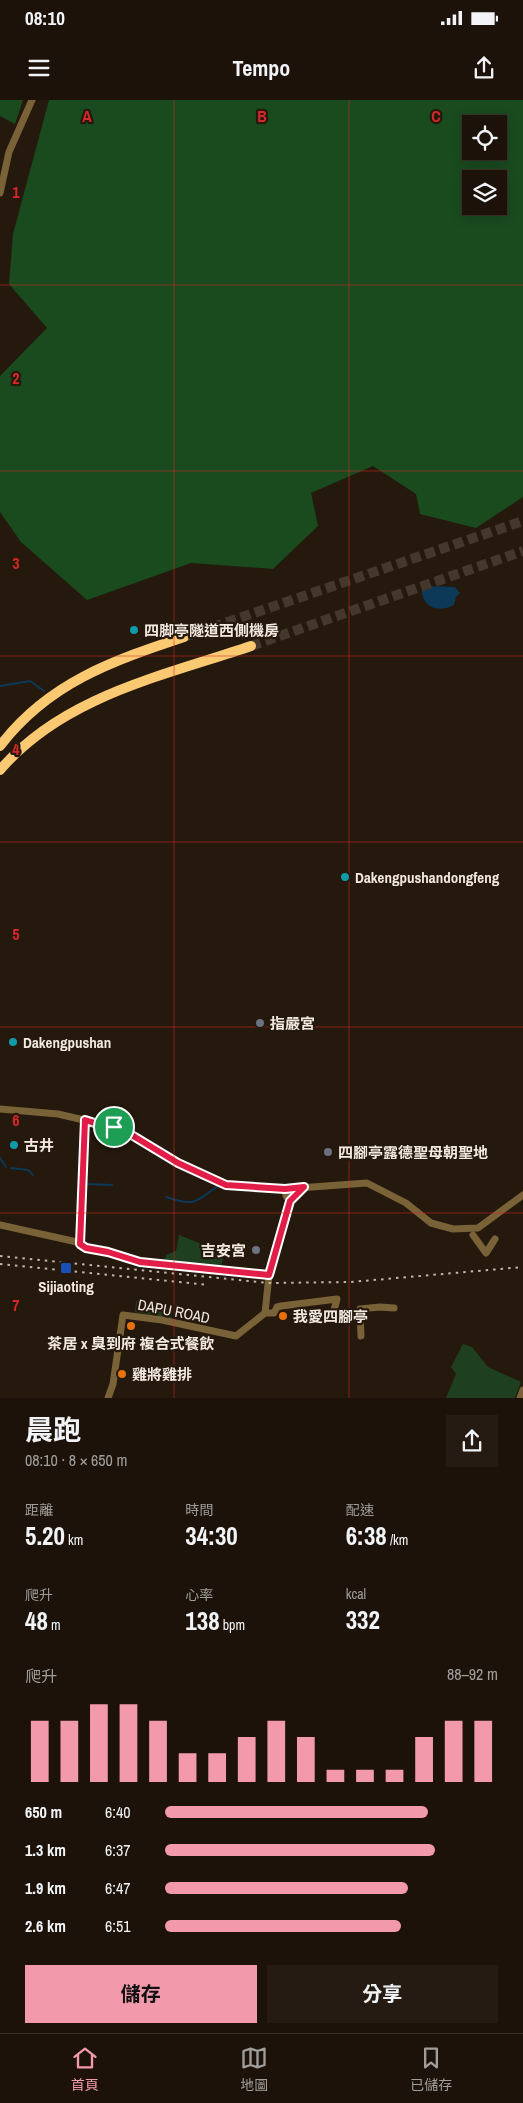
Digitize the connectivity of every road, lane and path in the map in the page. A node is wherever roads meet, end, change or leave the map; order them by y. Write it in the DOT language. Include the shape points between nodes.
graph roads {
  1 [pos="32,100"];
  2 [pos="0,192"];
  3 [pos="184,637"];
  4 [pos="251,646"];
  5 [pos="0,746"];
  6 [pos="0,770"];
  7 [pos="0,1109"];
  8 [pos="85,1120"];
  9 [pos="304,1187"];
  10 [pos="285,1189"];
  11 [pos="523,1195"];
  12 [pos="290,1201"];
  13 [pos="0,1225"];
  14 [pos="473,1235"];
  15 [pos="495,1239"];
  16 [pos="80,1244"];
  17 [pos="269,1275"];
  18 [pos="394,1308"];
  19 [pos="266,1313"];
  20 [pos="333,1314"];
  21 [pos="361,1336"];
  22 [pos="523,1390"];
  23 [pos="108,1398"];
  24 [pos="520,1398"];
  1 -- 2 [label="street" via="9,152"];
  3 -- 5 [label="highway" via="119,659 70,683 28,715"];
  4 -- 6 [label="highway" via="98,698 73,710 32,738"];
  7 -- 8 [label="street"];
  8 -- 10 [label="street" via="130,1134 178,1163 226,1185"];
  8 -- 16 [label="street"];
  9 -- 10 [label="street"];
  9 -- 11 [label="street" via="367,1182 406,1203 435,1225 469,1230 492,1220"];
  9 -- 12 [label="street"];
  10 -- 12 [label="street"];
  12 -- 17 [label="street"];
  13 -- 16 [label="street"];
  14 -- 15 [label="street" via="486,1253"];
  16 -- 17 [label="street" via="140,1262"];
  17 -- 19 [label="street"];
  18 -- 21 [label="street" via="360,1309"];
  19 -- 20 [label="street" via="274,1313 281,1306 337,1299"];
  19 -- 23 [label="street, DAPU ROAD" via="236,1336 162,1320 123,1316"];
  22 -- 24 [label="street"];
}
